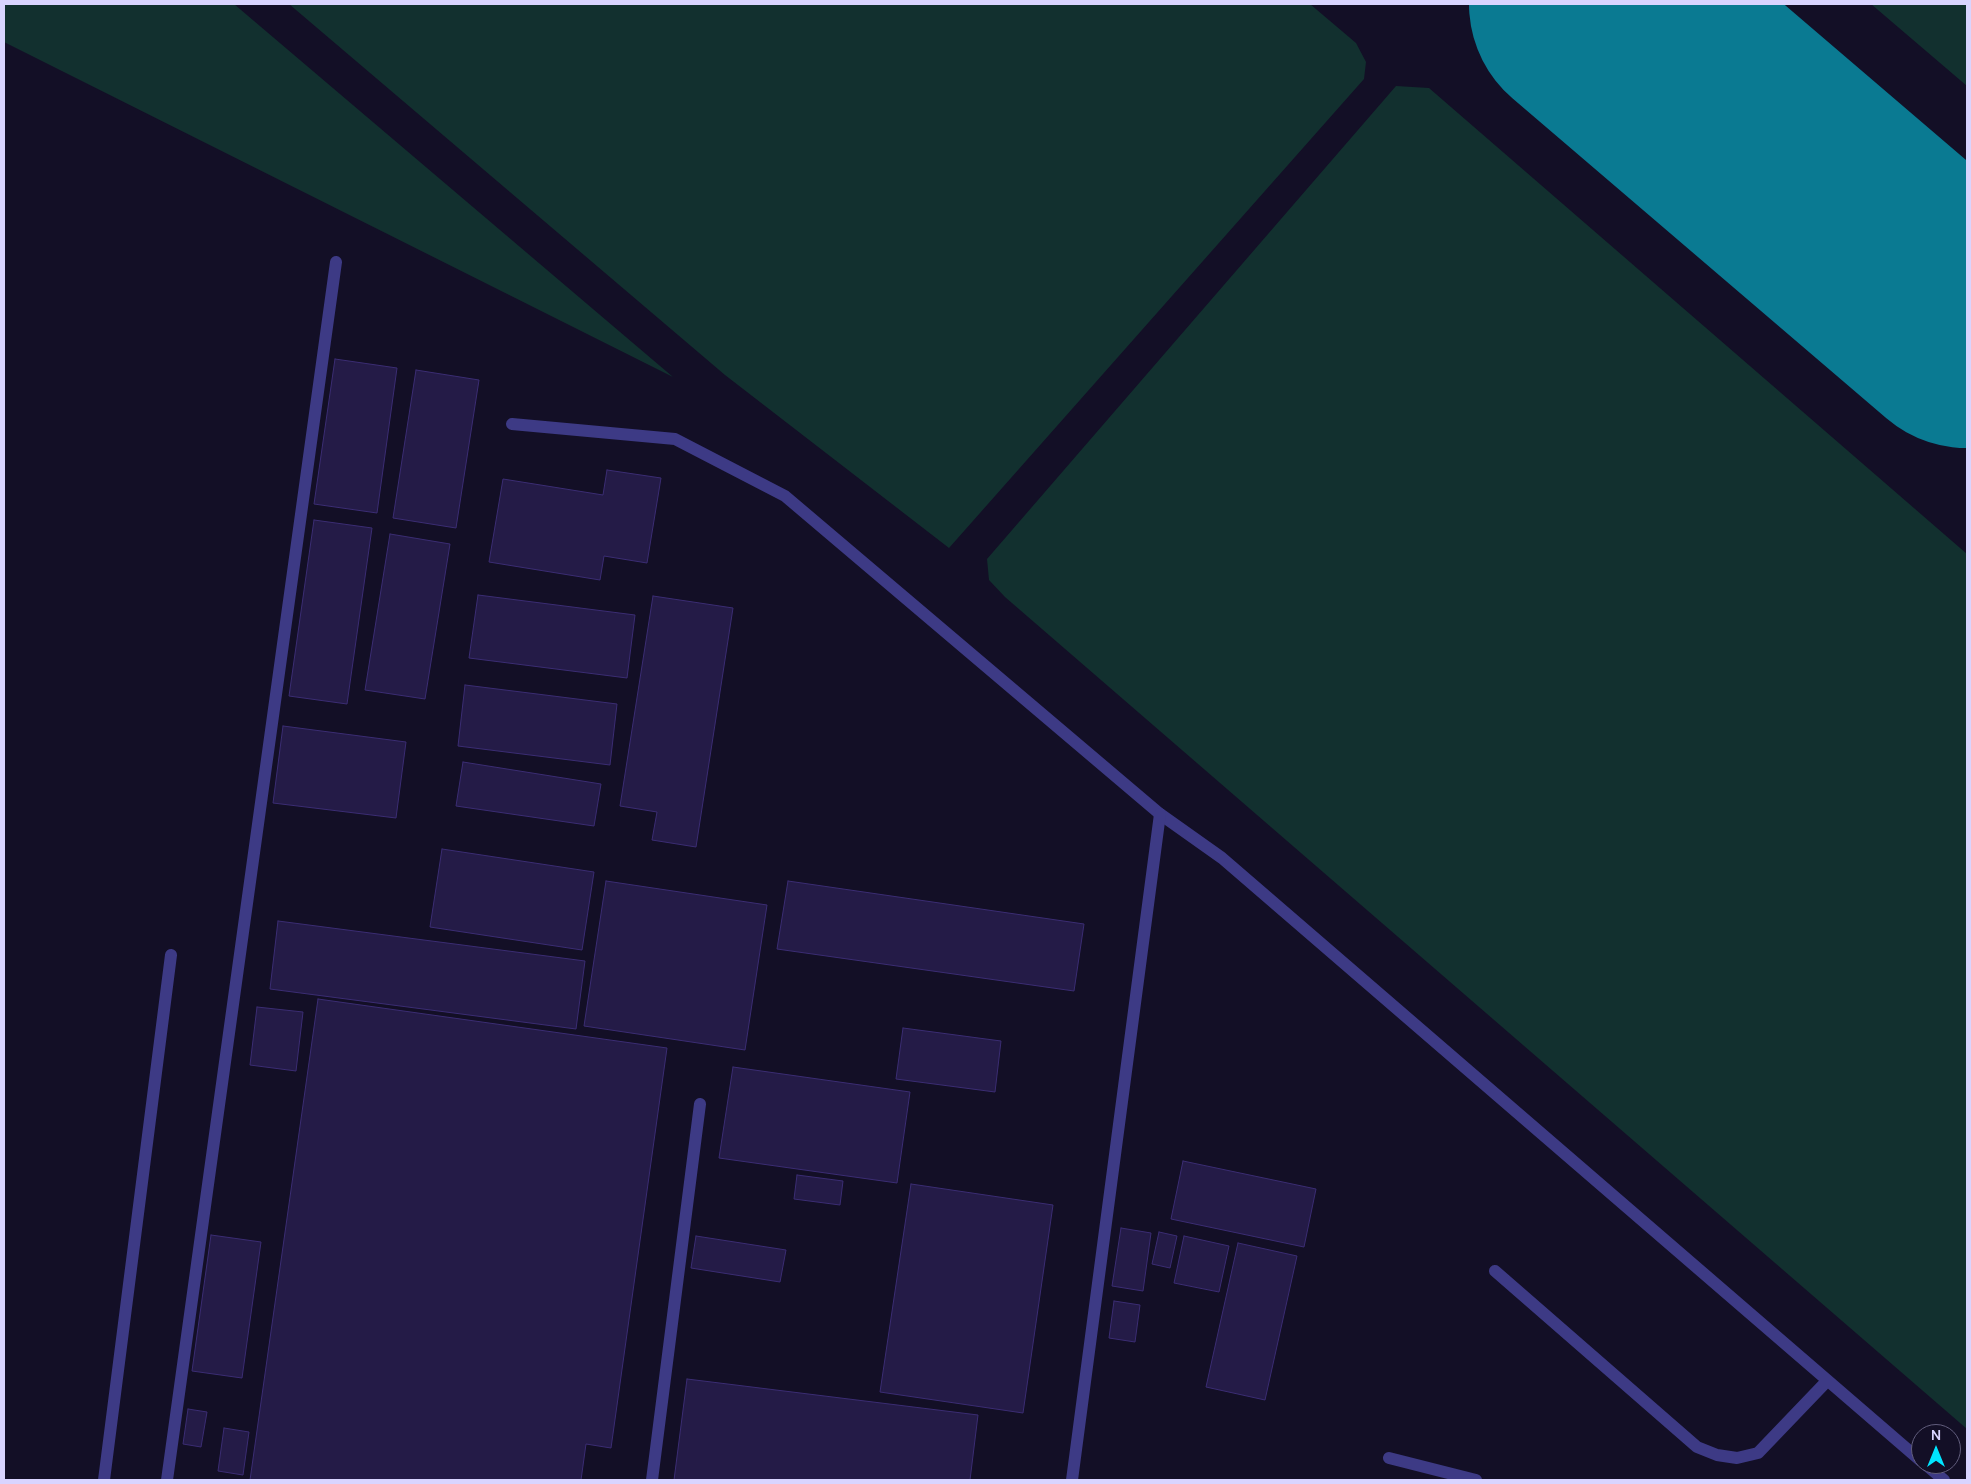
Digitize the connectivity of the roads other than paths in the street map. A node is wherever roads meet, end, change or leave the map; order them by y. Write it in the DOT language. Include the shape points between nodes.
graph roads {
  1 [pos="336,262"];
  2 [pos="512,424"];
  3 [pos="1160,814"];
  4 [pos="171,955"];
  5 [pos="700,1104"];
  6 [pos="1495,1271"];
  7 [pos="1827,1381"];
  8 [pos="1911,1452"];
  9 [pos="1389,1458"];
  10 [pos="104,1480"];
  11 [pos="167,1480"];
  12 [pos="652,1480"];
  13 [pos="1072,1480"];
  14 [pos="1476,1480"];
  1 -- 11 [label="street"];
  2 -- 3 [label="street" via="675,439 785,496"];
  3 -- 7 [label="street" via="1222,858"];
  3 -- 13 [label="street"];
  4 -- 10 [label="street"];
  5 -- 12 [label="street"];
  6 -- 7 [label="street" via="1697,1447 1717,1455 1737,1458 1758,1453"];
  7 -- 8 [label="street"];
  9 -- 14 [label="street"];
}
